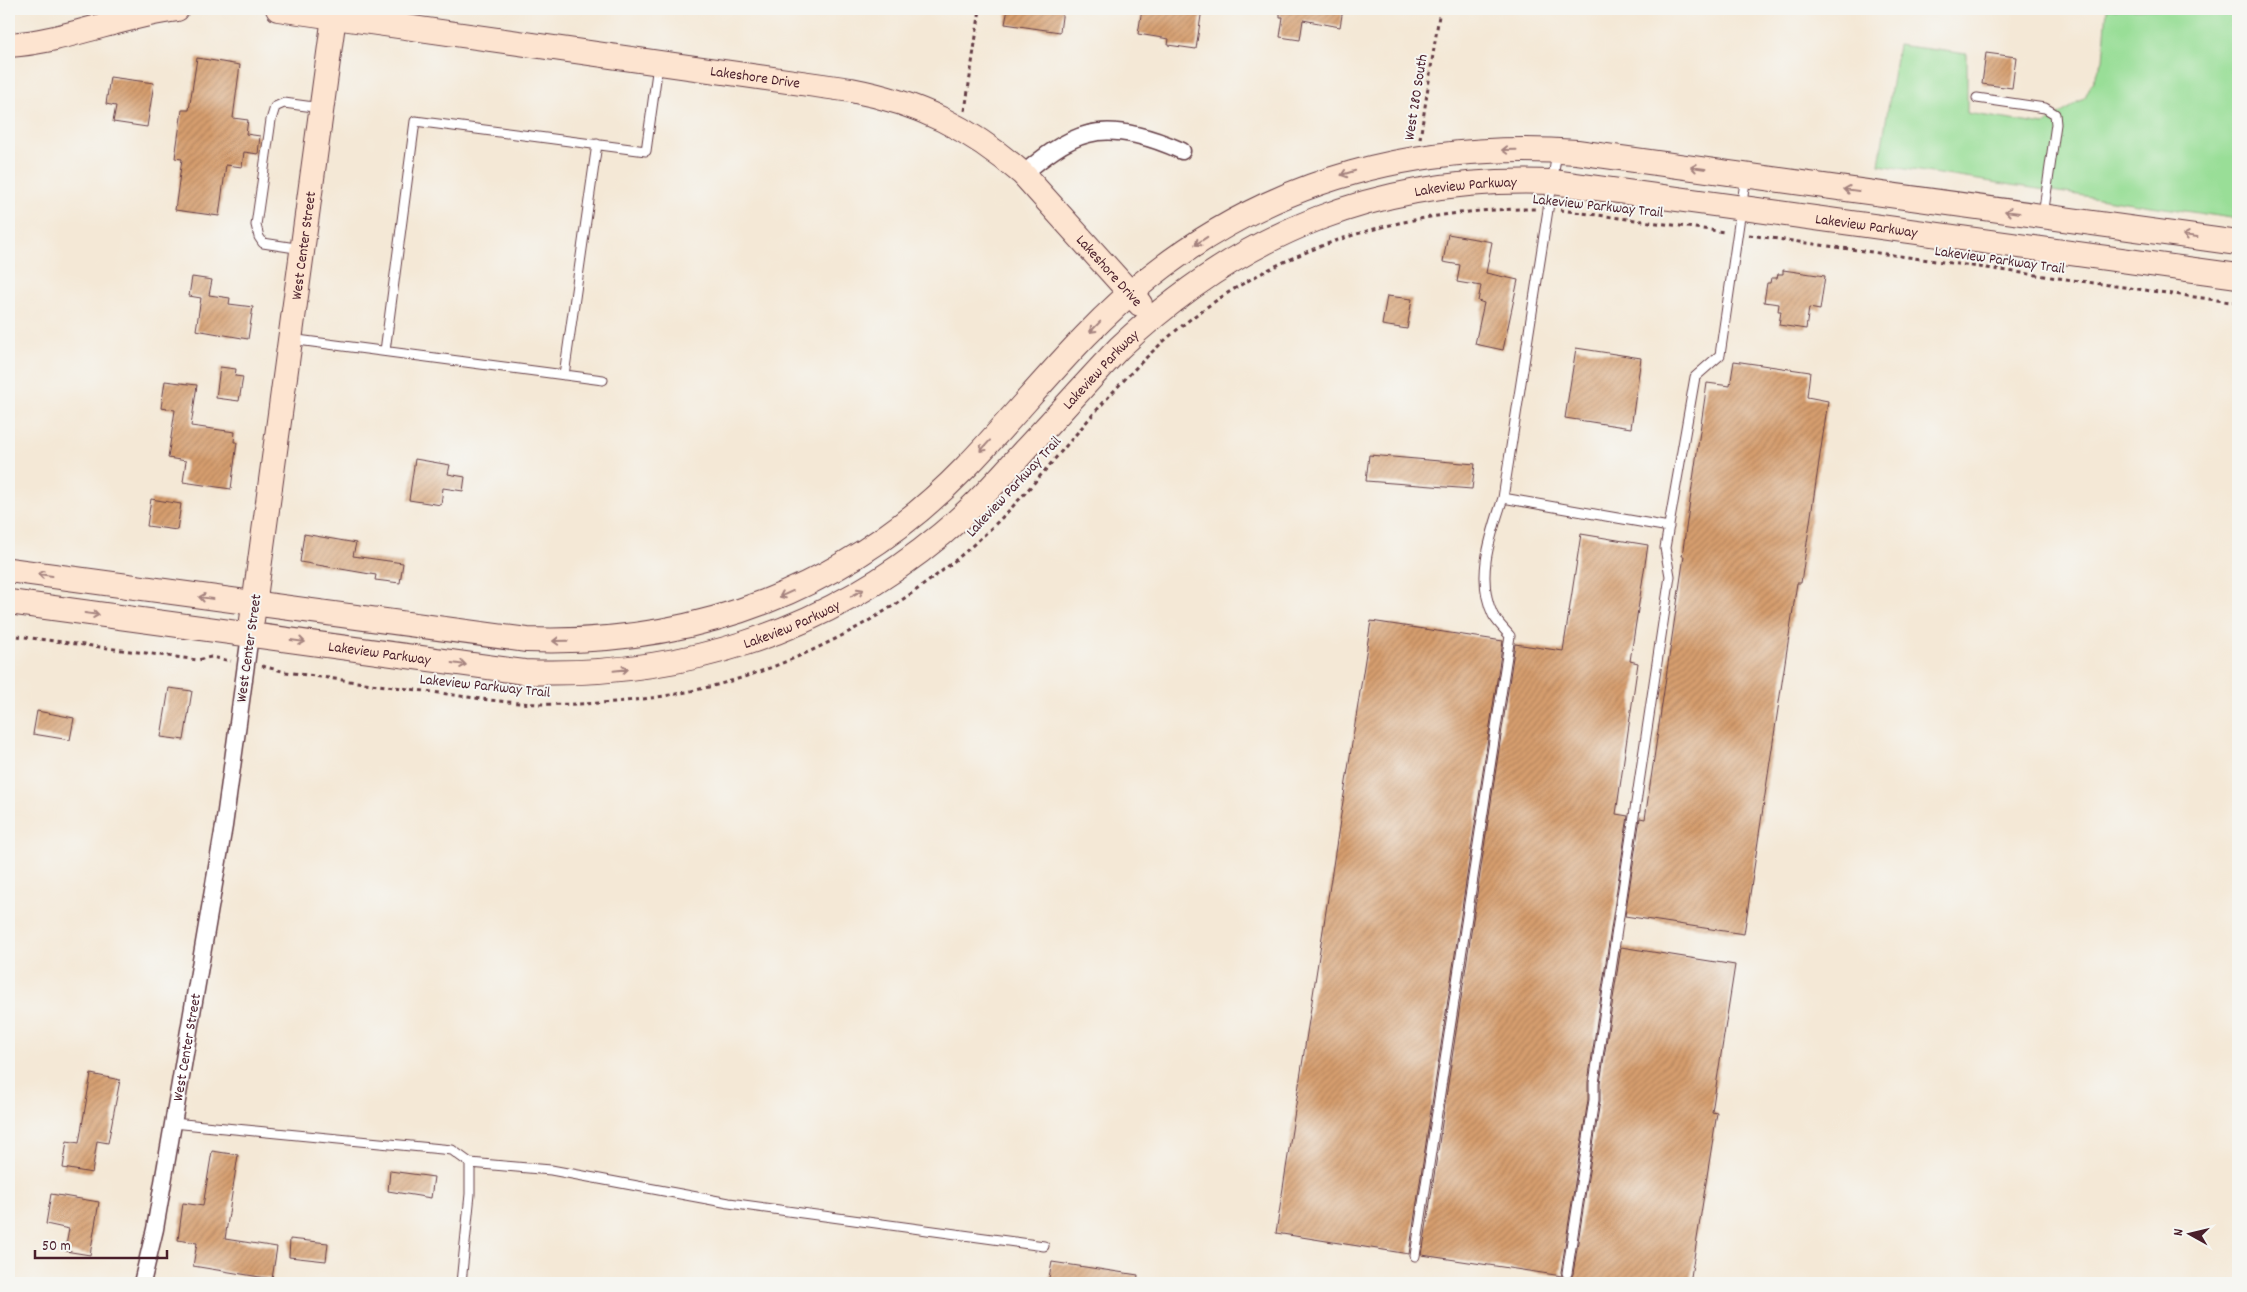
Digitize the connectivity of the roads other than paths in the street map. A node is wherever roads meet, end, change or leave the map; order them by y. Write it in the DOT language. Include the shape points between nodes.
graph roads {
  1 [pos="178,9"];
  2 [pos="278,9"];
  3 [pos="334,13"];
  4 [pos="9,45"];
  5 [pos="659,63"];
  6 [pos="1978,98"];
  7 [pos="322,108"];
  8 [pos="597,144"];
  9 [pos="1182,151"];
  10 [pos="1557,151"];
  11 [pos="1023,174"];
  12 [pos="1746,175"];
  13 [pos="1552,182"];
  14 [pos="1741,208"];
  15 [pos="2043,216"];
  16 [pos="2238,243"];
  17 [pos="303,249"];
  18 [pos="2238,276"];
  19 [pos="1130,293"];
  20 [pos="1152,317"];
  21 [pos="290,339"];
  22 [pos="385,351"];
  23 [pos="564,375"];
  24 [pos="603,380"];
  25 [pos="1503,498"];
  26 [pos="1669,527"];
  27 [pos="9,570"];
  28 [pos="9,602"];
  29 [pos="254,605"];
  30 [pos="250,635"];
  31 [pos="173,1123"];
  32 [pos="470,1163"];
  33 [pos="1044,1246"];
  34 [pos="1415,1256"];
  35 [pos="1566,1273"];
  36 [pos="142,1283"];
  37 [pos="461,1283"];
  1 -- 4 [label="main road" via="146,14 53,39"];
  2 -- 3 [label="main road, Lakeshore Drive"];
  3 -- 5 [label="main road, Lakeshore Drive"];
  3 -- 7 [label="main road, West Center Street"];
  5 -- 8 [label="lane" via="646,151"];
  5 -- 11 [label="main road, Lakeshore Drive" via="873,94 913,106 962,129"];
  6 -- 15 [label="lane" via="2045,108 2055,114"];
  7 -- 17 [label="main road, West Center Street"];
  7 -- 17 [label="lane" via="284,103 275,107 256,225 263,243"];
  8 -- 22 [label="lane" via="415,121"];
  8 -- 23 [label="lane"];
  9 -- 11 [label="street" via="1141,135 1090,133 1072,140"];
  12 -- 10 [label="main road, Lakeview Parkway, one-way"];
  10 -- 13 [label="lane"];
  10 -- 19 [label="main road, Lakeview Parkway, one-way" via="1481,150 1417,158 1323,181 1263,206 1207,236"];
  11 -- 19 [label="main road, Lakeshore Drive"];
  12 -- 14 [label="lane"];
  15 -- 12 [label="main road, Lakeview Parkway, one-way"];
  13 -- 14 [label="main road, Lakeview Parkway"];
  13 -- 20 [label="main road, Lakeview Parkway" via="1456,184 1392,195 1332,212 1245,252"];
  13 -- 25 [label="lane"];
  14 -- 18 [label="main road, Lakeview Parkway"];
  14 -- 26 [label="lane" via="1720,355 1696,376"];
  16 -- 15 [label="main road, Lakeview Parkway, one-way"];
  17 -- 21 [label="main road, West Center Street"];
  19 -- 20 [label="main road, Lakeshore Drive"];
  19 -- 29 [label="main road, Lakeview Parkway, one-way" via="1095,326 966,467 920,510 842,566 748,609 665,631 606,639 547,641"];
  30 -- 20 [label="main road, Lakeview Parkway, one-way" via="493,669 556,673 653,666 747,643 807,620 864,589 942,534 986,492 1118,348"];
  21 -- 22 [label="lane"];
  21 -- 29 [label="main road, West Center Street"];
  22 -- 23 [label="lane"];
  23 -- 24 [label="lane"];
  25 -- 26 [label="lane"];
  25 -- 34 [label="lane" via="1490,538 1484,586 1494,616 1510,636"];
  26 -- 35 [label="lane" via="1665,548 1670,576"];
  29 -- 27 [label="main road, Lakeview Parkway, one-way"];
  28 -- 30 [label="main road, Lakeview Parkway, one-way"];
  29 -- 30 [label="main road, West Center Street"];
  30 -- 31 [label="street, West Center Street" via="224,826"];
  31 -- 32 [label="lane" via="452,1150"];
  31 -- 36 [label="street, West Center Street" via="155,1230"];
  32 -- 33 [label="lane" via="551,1170 728,1203"];
  32 -- 37 [label="lane"];
}
